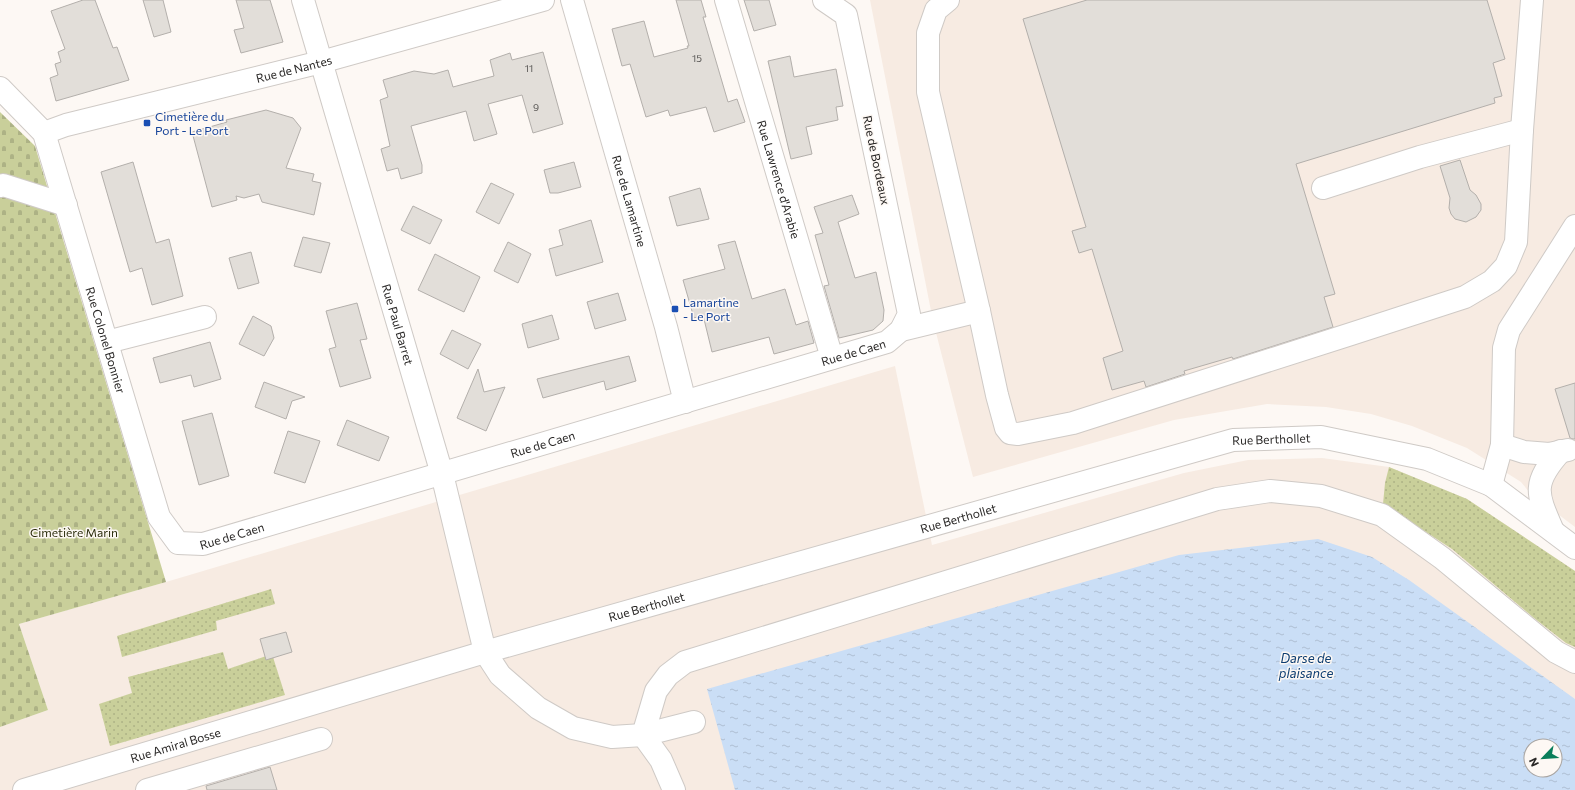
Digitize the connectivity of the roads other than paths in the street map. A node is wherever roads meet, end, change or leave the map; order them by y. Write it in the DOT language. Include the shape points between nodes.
graph roads {
  1 [pos="303,0"];
  2 [pos="543,0"];
  3 [pos="572,0"];
  4 [pos="726,0"];
  5 [pos="824,0"];
  6 [pos="948,0"];
  7 [pos="1532,0"];
  8 [pos="321,62"];
  9 [pos="0,88"];
  10 [pos="1522,130"];
  11 [pos="44,133"];
  12 [pos="0,186"];
  13 [pos="1323,188"];
  14 [pos="66,205"];
  15 [pos="1575,226"];
  16 [pos="979,311"];
  17 [pos="205,317"];
  18 [pos="901,330"];
  19 [pos="107,342"];
  20 [pos="832,358"];
  21 [pos="685,402"];
  22 [pos="1502,445"];
  23 [pos="1568,450"];
  24 [pos="442,474"];
  25 [pos="1491,485"];
  26 [pos="1552,531"];
  27 [pos="178,543"];
  28 [pos="1575,548"];
  29 [pos="485,652"];
  30 [pos="1575,662"];
  31 [pos="327,698"];
  32 [pos="694,722"];
  33 [pos="643,735"];
  34 [pos="321,739"];
  35 [pos="24,790"];
  36 [pos="147,790"];
  37 [pos="674,790"];
  1 -- 8 [label="street, Rue Paul Barret"];
  2 -- 8 [label="street, Rue de Nantes"];
  3 -- 21 [label="street, Rue de Lamartine" via="666,327"];
  4 -- 20 [label="street, Rue Lawrence d'Arabie"];
  5 -- 18 [label="street, Rue de Bordeaux" via="846,15 909,314"];
  6 -- 16 [label="street" via="936,10 928,33 928,92"];
  7 -- 10 [label="street"];
  8 -- 11 [label="street, Rue de Nantes" via="66,125"];
  8 -- 24 [label="street, Rue Paul Barret"];
  9 -- 11 [label="street"];
  10 -- 13 [label="street" via="1420,157"];
  10 -- 16 [label="street" via="1516,242 1506,266 1492,281 1465,297 1073,423 1018,434 1010,433 1006,428"];
  11 -- 14 [label="street, Rue Colonel Bonnier"];
  12 -- 14 [label="street"];
  14 -- 19 [label="street, Rue Colonel Bonnier"];
  15 -- 22 [label="street" via="1509,330 1504,348"];
  16 -- 18 [label="street"];
  17 -- 19 [label="street"];
  18 -- 20 [label="street, Rue de Caen" via="887,342"];
  19 -- 27 [label="street, Rue Colonel Bonnier" via="159,517"];
  20 -- 21 [label="street, Rue de Caen"];
  21 -- 24 [label="street, Rue de Caen"];
  22 -- 23 [label="street" via="1524,452 1549,454"];
  22 -- 25 [label="street"];
  23 -- 26 [label="street" via="1547,466 1540,482 1540,502"];
  24 -- 27 [label="street, Rue de Caen" via="203,544"];
  24 -- 29 [label="street, Rue Paul Barret"];
  25 -- 26 [label="street, Rue Berthollet"];
  25 -- 29 [label="street, Rue Berthollet" via="1427,459 1321,437 1233,440"];
  26 -- 28 [label="street, Rue Berthollet"];
  29 -- 31 [label="street, Rue Berthollet"];
  29 -- 33 [label="street, Rue Paul Barret" via="505,680 538,708 573,728 612,737"];
  30 -- 33 [label="street" via="1556,652 1442,558 1382,515 1321,496 1270,491 1217,499 685,662 668,674 656,691"];
  31 -- 35 [label="street, Rue Amiral Bosse"];
  32 -- 33 [label="street, Rue Paul Barret"];
  33 -- 37 [label="street" via="661,760"];
  34 -- 36 [label="street"];
}
